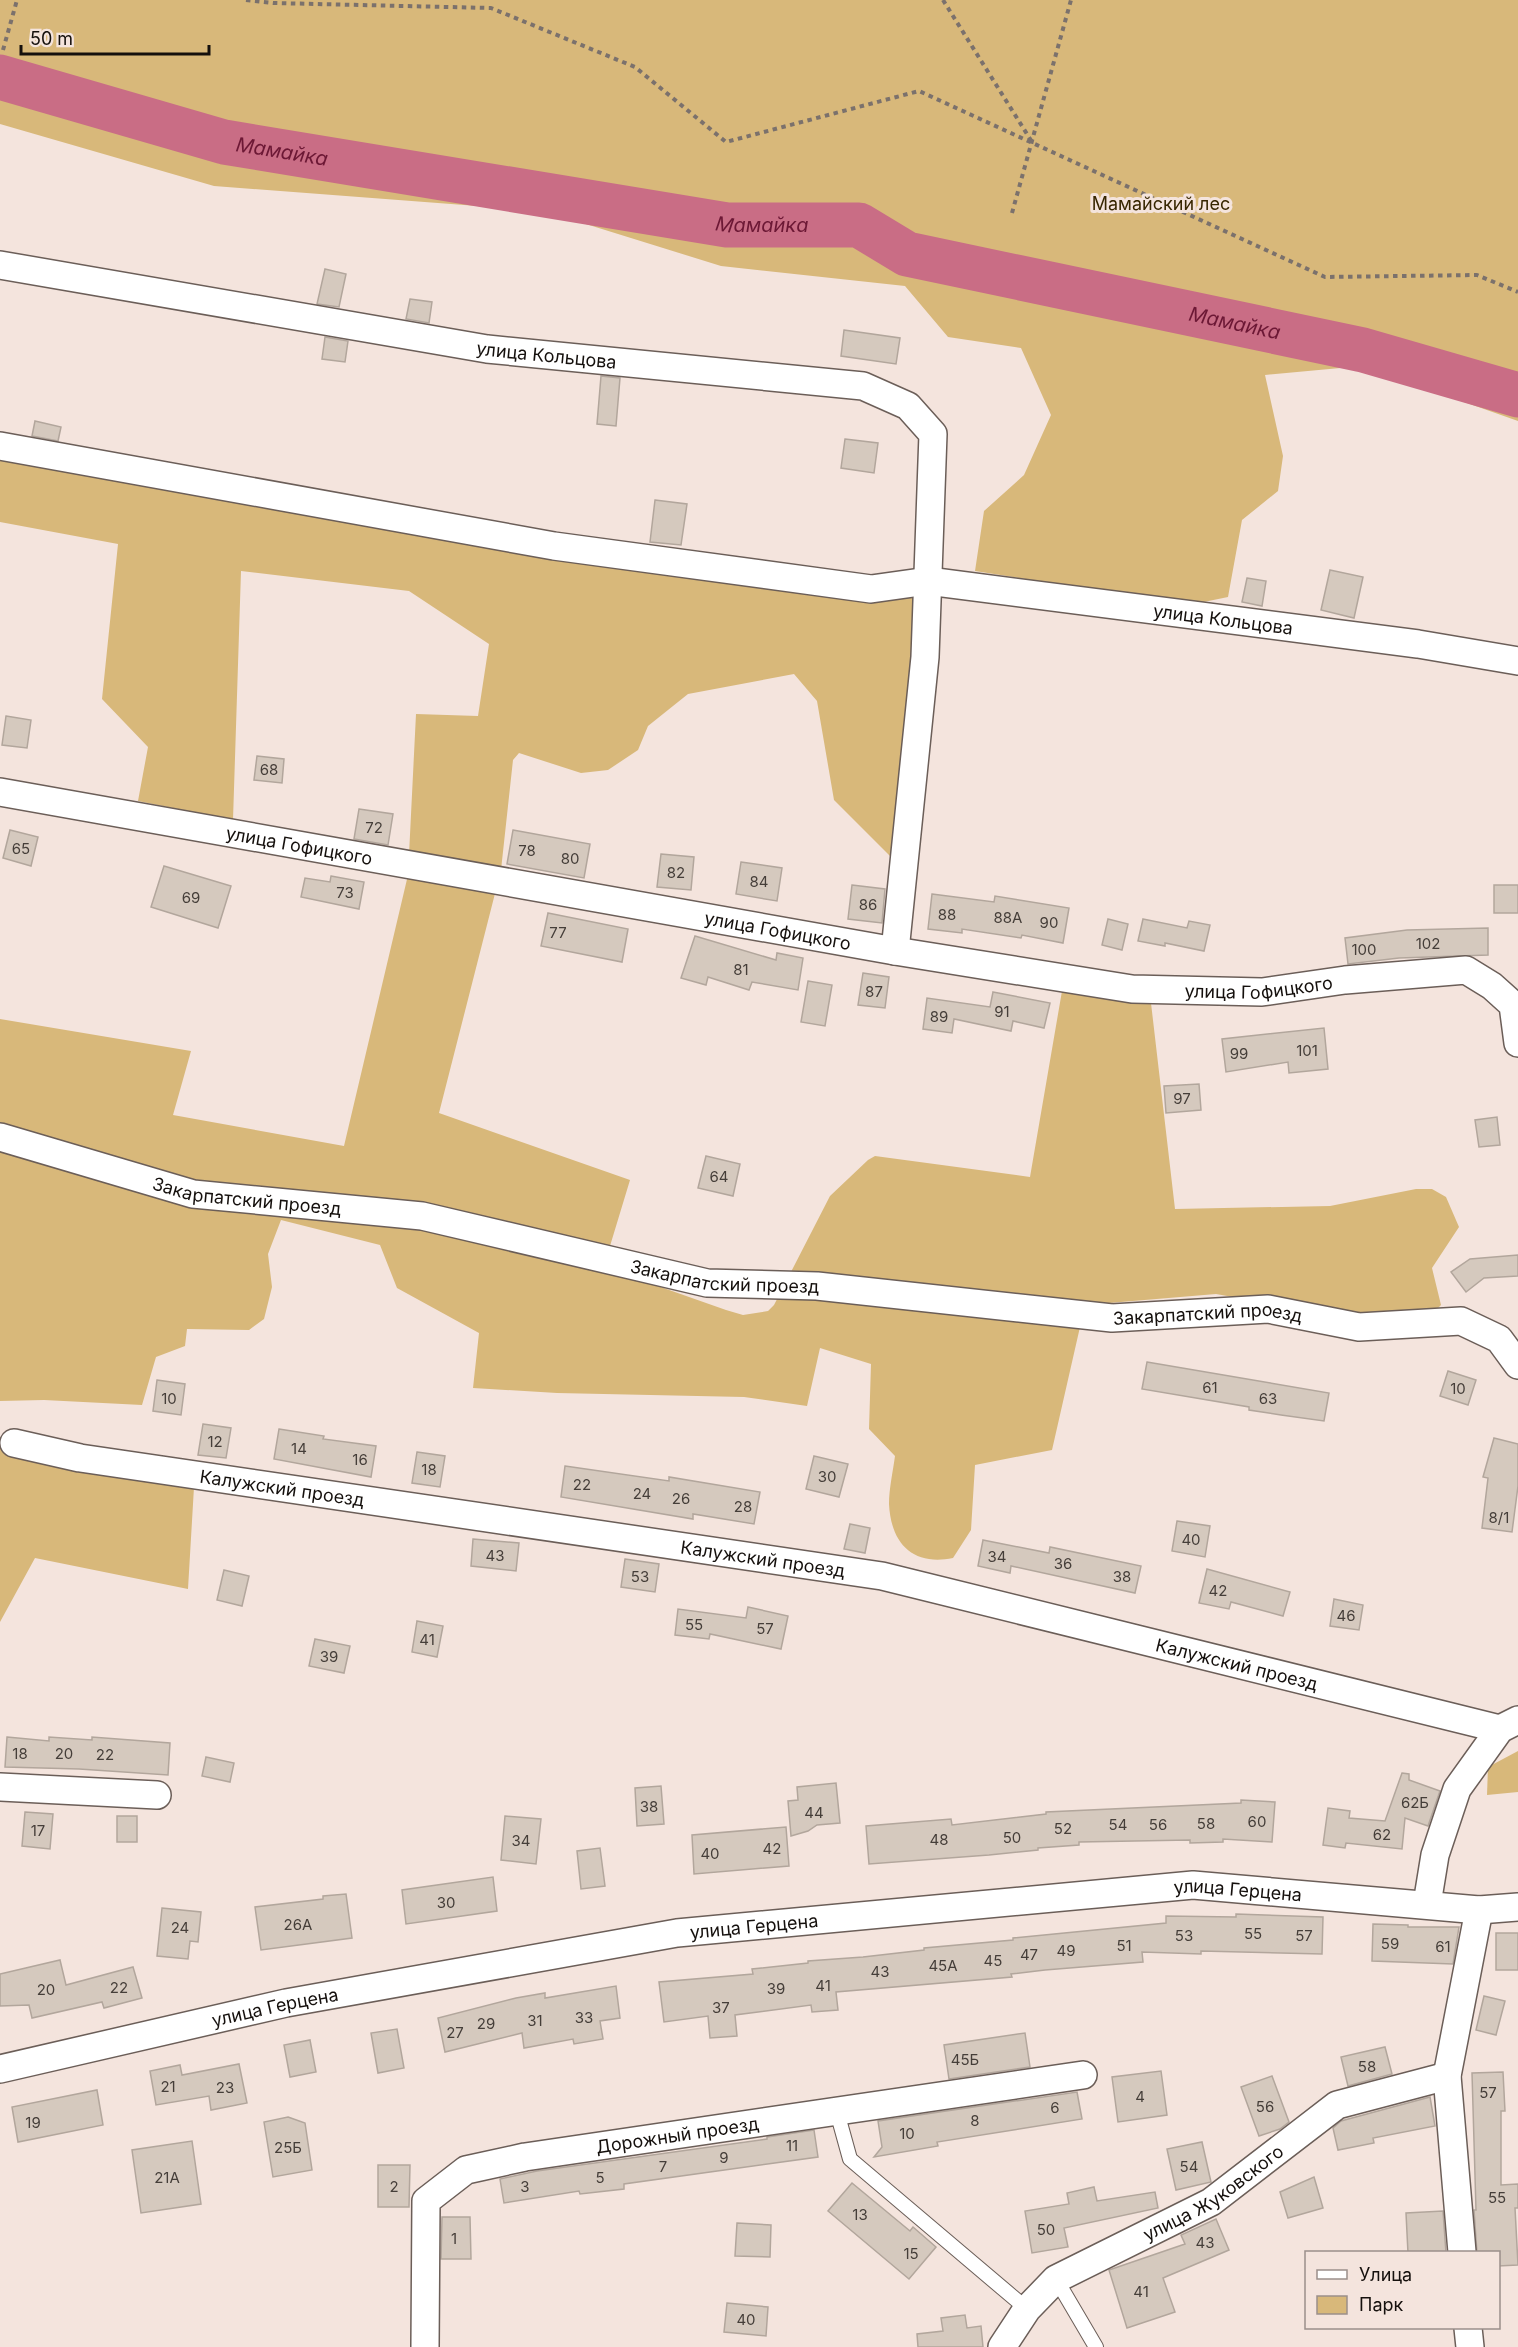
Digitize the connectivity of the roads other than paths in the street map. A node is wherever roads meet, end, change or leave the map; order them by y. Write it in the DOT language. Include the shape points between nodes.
graph roads {
  1 [pos="0,265"];
  2 [pos="0,446"];
  3 [pos="928,581"];
  4 [pos="1518,661"];
  5 [pos="0,792"];
  6 [pos="895,951"];
  7 [pos="1518,1043"];
  8 [pos="0,1137"];
  9 [pos="1518,1365"];
  10 [pos="14,1443"];
  11 [pos="1509,1724"];
  12 [pos="0,1787"];
  13 [pos="157,1795"];
  14 [pos="1427,1905"];
  15 [pos="1518,1907"];
  16 [pos="1479,1910"];
  17 [pos="0,2069"];
  18 [pos="1083,2075"];
  19 [pos="1448,2076"];
  20 [pos="837,2112"];
  21 [pos="1462,2251"];
  22 [pos="1056,2279"];
  23 [pos="1027,2309"];
  24 [pos="1468,2329"];
  25 [pos="425,2347"];
  26 [pos="1002,2347"];
  27 [pos="1096,2347"];
  28 [pos="1470,2347"];
  1 -- 3 [label="street, улица Кольцова" via="487,349 863,386 908,406 933,434"];
  2 -- 3 [label="street, улица Кольцова" via="554,546 871,589"];
  3 -- 4 [label="street, улица Кольцова" via="1418,644"];
  3 -- 6 [label="street, улица Кольцова" via="925,657"];
  5 -- 6 [label="street, улица Гофицкого"];
  6 -- 7 [label="street, улица Гофицкого" via="1132,989 1262,992 1345,980 1466,970 1513,1005"];
  8 -- 9 [label="street, Закарпатский проезд" via="193,1194 422,1216 707,1283 817,1286 1112,1318 1268,1309 1359,1327 1461,1321 1499,1339"];
  10 -- 11 [label="street, Калужский проезд" via="80,1458 882,1576"];
  11 -- 14 [label="street" via="1457,1789 1435,1855"];
  12 -- 13 [label="street"];
  14 -- 16 [label="street, улица Герцена"];
  14 -- 17 [label="street, улица Герцена" via="1193,1885 677,1933 286,2003"];
  15 -- 16 [label="street, улица Герцена"];
  16 -- 19 [label="street"];
  18 -- 20 [label="street, Дорожный проезд"];
  19 -- 21 [label="street"];
  19 -- 22 [label="street, улица Жуковского" via="1337,2105 1211,2202"];
  20 -- 23 [label="lane" via="849,2159"];
  20 -- 25 [label="street, Дорожный проезд" via="525,2157 466,2170 426,2201"];
  22 -- 23 [label="street, улица Жуковского"];
  22 -- 27 [label="lane"];
  23 -- 26 [label="street, улица Жуковского"];
  24 -- 28 [label="street"];
}
